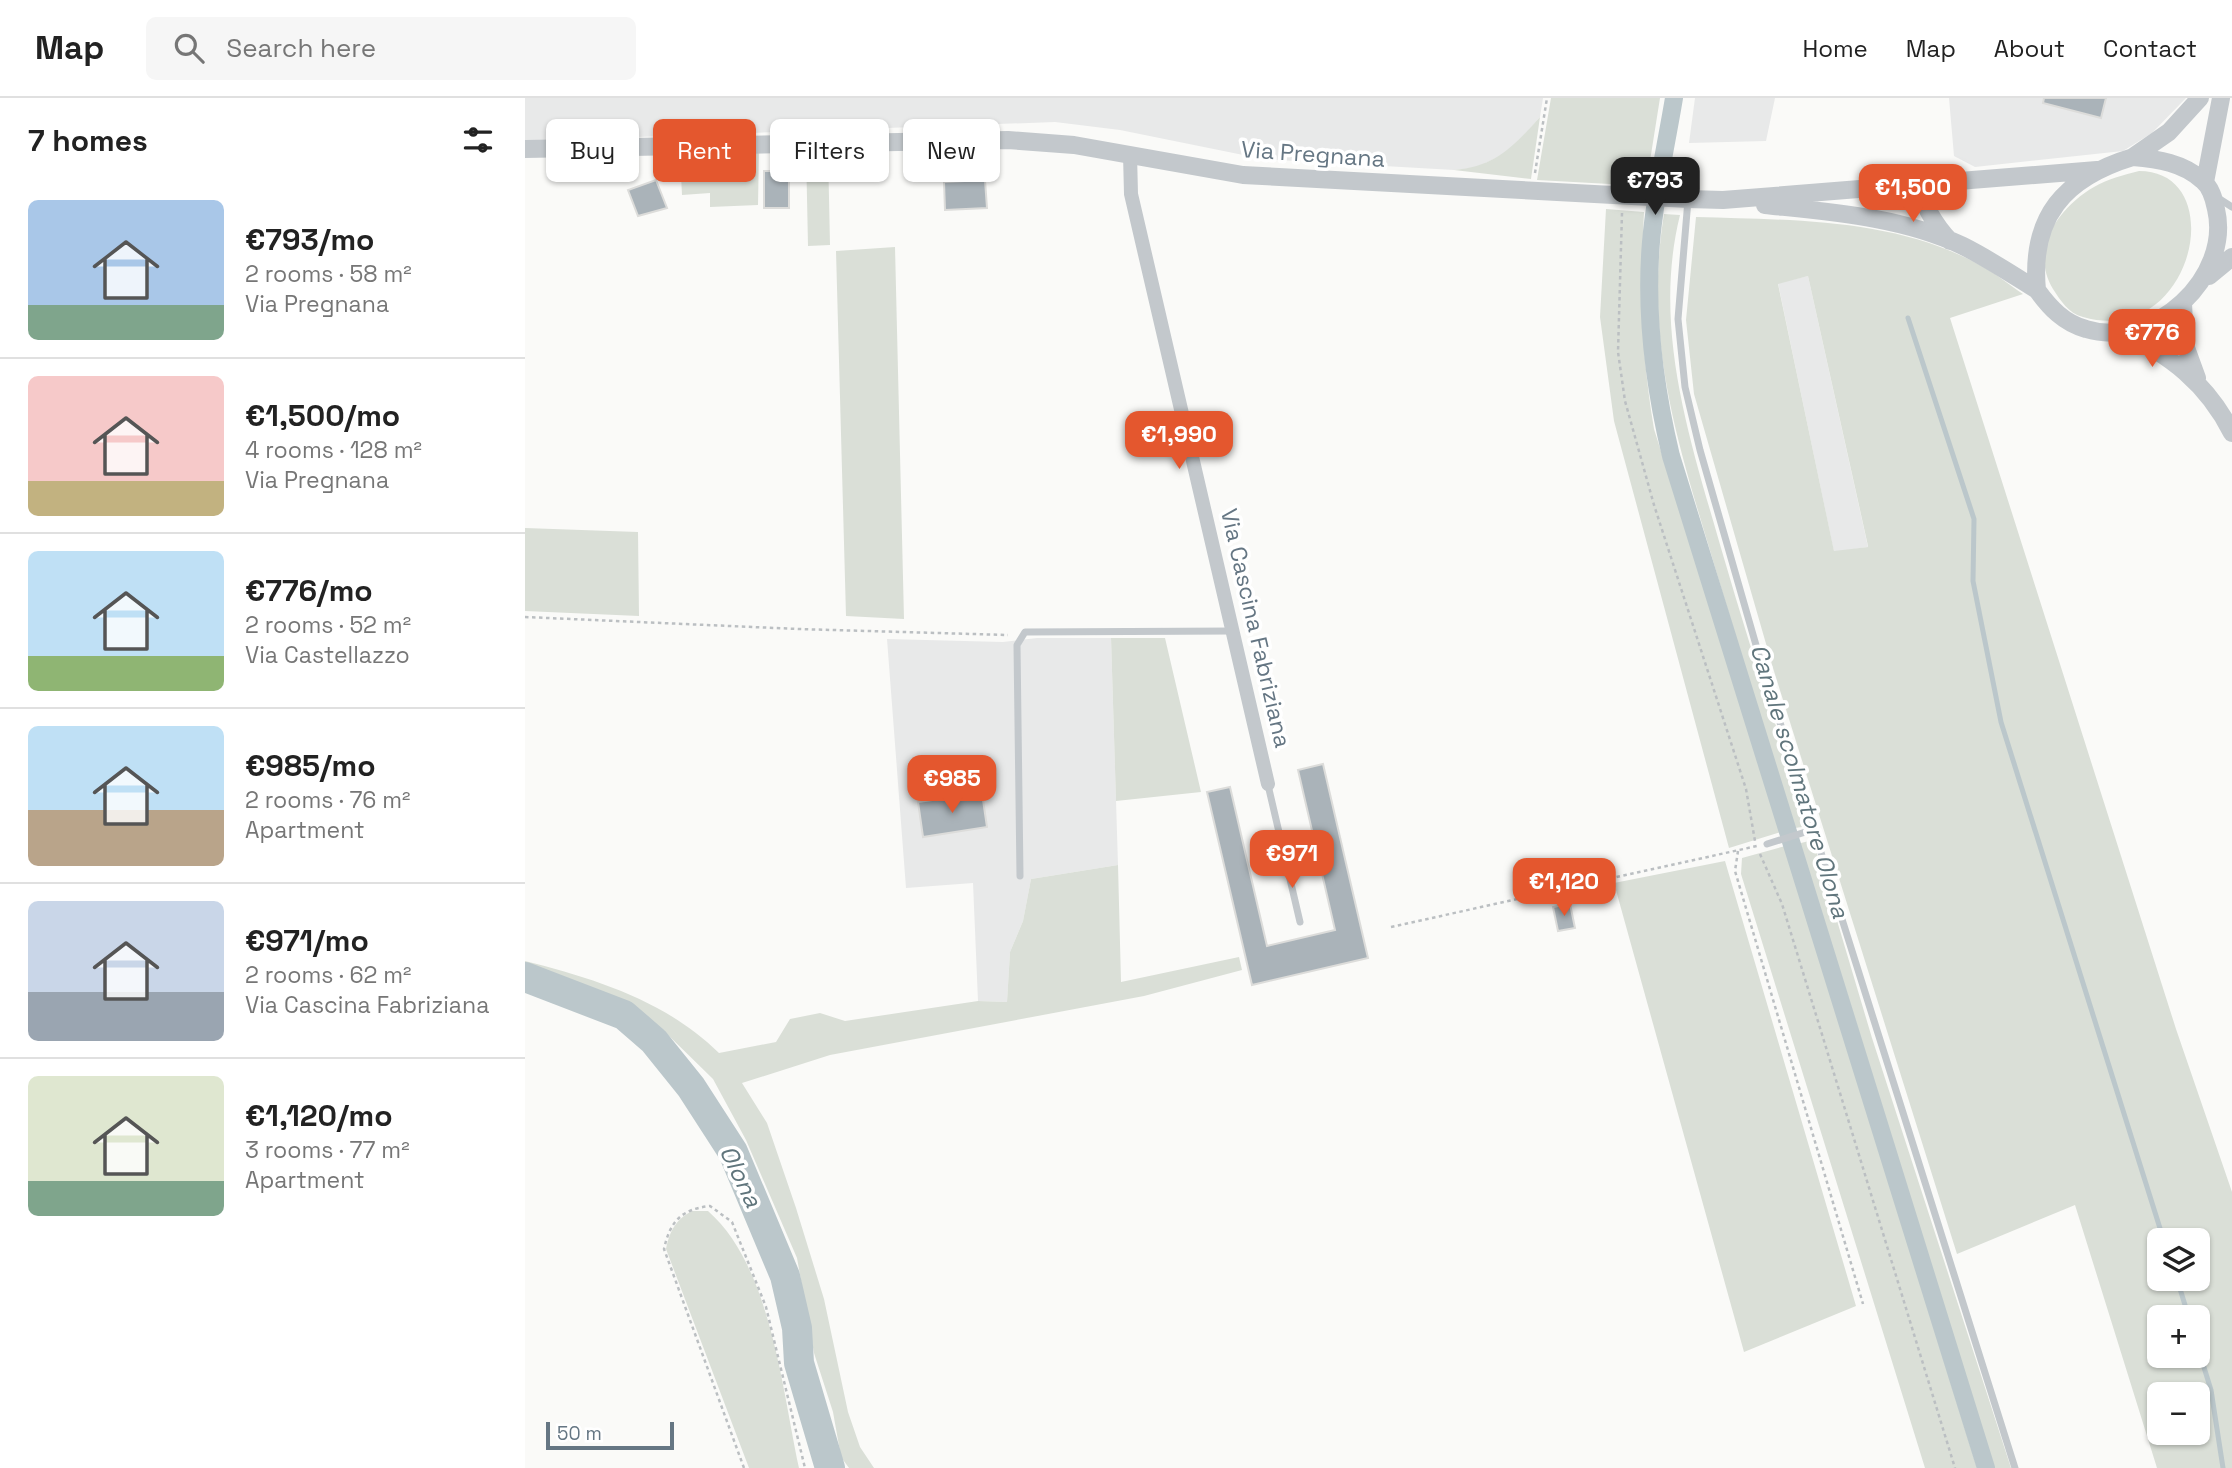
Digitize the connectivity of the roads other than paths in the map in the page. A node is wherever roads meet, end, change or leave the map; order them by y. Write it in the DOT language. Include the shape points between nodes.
graph roads {
  1 [pos="2200,98"];
  2 [pos="2221,98"];
  3 [pos="525,149"];
  4 [pos="1129,155"];
  5 [pos="2133,157"];
  6 [pos="2097,170"];
  7 [pos="1918,184"];
  8 [pos="2209,188"];
  9 [pos="1683,199"];
  10 [pos="1723,200"];
  11 [pos="2232,207"];
  12 [pos="1950,242"];
  13 [pos="2232,257"];
  14 [pos="2197,288"];
  15 [pos="2037,290"];
  16 [pos="2183,303"];
  17 [pos="2120,331"];
  18 [pos="2200,384"];
  19 [pos="2232,433"];
  20 [pos="1234,631"];
  21 [pos="1268,784"];
  22 [pos="1814,830"];
  23 [pos="1767,844"];
  24 [pos="1020,876"];
  25 [pos="1300,922"];
  26 [pos="2015,1468"];
  1 -- 5 [label="street" via="2169,132"];
  2 -- 8 [label="street"];
  3 -- 4 [label="street, Via Pregnana" via="1008,140"];
  4 -- 9 [label="street, Via Pregnana" via="1243,175"];
  4 -- 20 [label="street, Via Cascina Fabriziana" via="1131,194"];
  5 -- 6 [label="street"];
  5 -- 8 [label="street" via="2178,166"];
  6 -- 7 [label="street, Via Pregnana"];
  6 -- 15 [label="street" via="2061,198 2042,224 2034,264"];
  7 -- 10 [label="street, Via Pregnana"];
  7 -- 12 [label="street" via="1922,202"];
  8 -- 11 [label="lane"];
  8 -- 14 [label="street" via="2219,228 2218,245"];
  9 -- 10 [label="street, Via Pregnana"];
  9 -- 22 [label="lane" via="1678,319 1685,387 1760,659"];
  10 -- 12 [label="street, Via Pregnana" via="1847,214"];
  12 -- 15 [label="street, Via Pregnana"];
  13 -- 14 [label="street"];
  14 -- 16 [label="street"];
  15 -- 17 [label="street" via="2049,306 2075,325"];
  16 -- 17 [label="street" via="2141,327"];
  16 -- 18 [label="street" via="2185,345"];
  17 -- 18 [label="street" via="2156,349"];
  18 -- 19 [label="street"];
  20 -- 21 [label="street, Via Cascina Fabriziana"];
  20 -- 24 [label="lane" via="1025,632 1017,645"];
  21 -- 25 [label="lane"];
  22 -- 23 [label="lane"];
  22 -- 26 [label="lane"];
}
